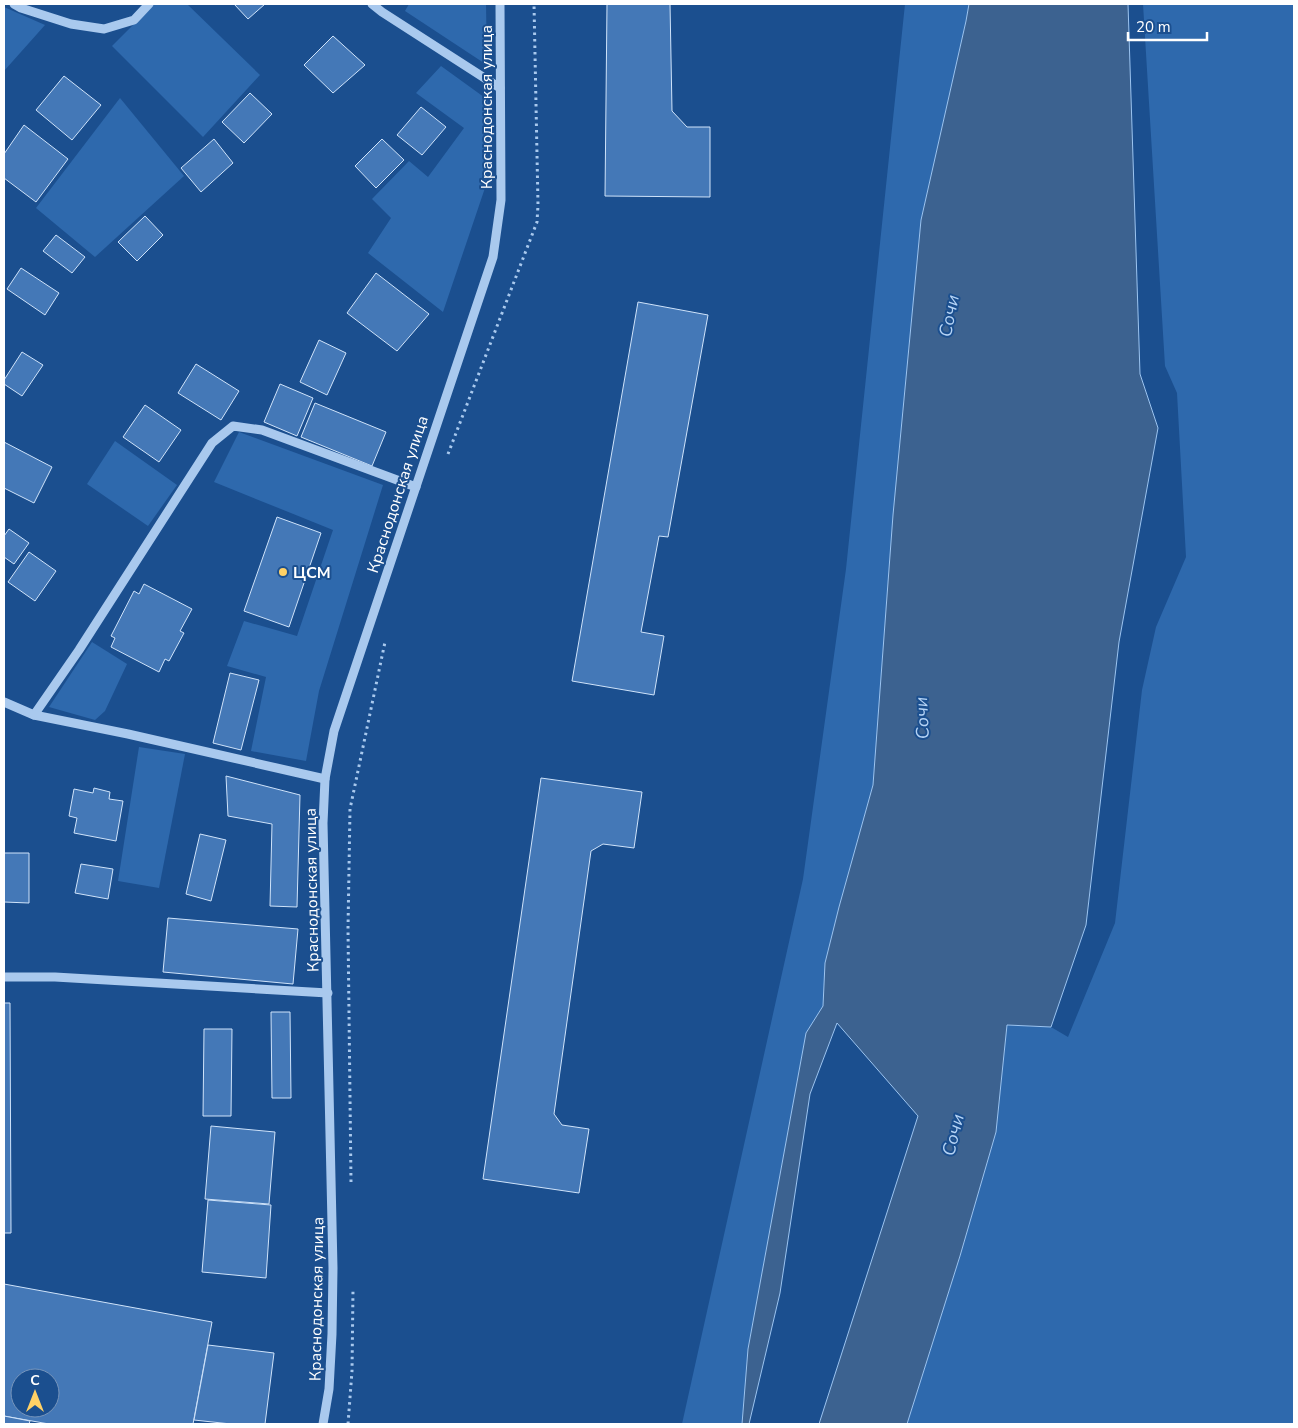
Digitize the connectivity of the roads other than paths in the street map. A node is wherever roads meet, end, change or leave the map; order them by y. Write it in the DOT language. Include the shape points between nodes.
graph roads {
  1 [pos="14,4"];
  2 [pos="149,4"];
  3 [pos="372,4"];
  4 [pos="500,4"];
  5 [pos="500,88"];
  6 [pos="416,486"];
  7 [pos="4,702"];
  8 [pos="34,715"];
  9 [pos="325,779"];
  10 [pos="4,977"];
  11 [pos="328,993"];
  12 [pos="323,1424"];
  1 -- 2 [label="street" via="71,24 104,29 134,20"];
  3 -- 5 [label="street"];
  4 -- 5 [label="street, Краснодонская улица"];
  5 -- 6 [label="street, Краснодонская улица" via="501,200 493,257"];
  6 -- 8 [label="street" via="262,430 233,426 212,443"];
  6 -- 9 [label="street, Краснодонская улица" via="334,731"];
  7 -- 8 [label="street"];
  8 -- 9 [label="street"];
  9 -- 11 [label="street, Краснодонская улица" via="323,823"];
  10 -- 11 [label="street, Краснодонская улица" via="55,977"];
  11 -- 12 [label="street, Краснодонская улица" via="333,1268 329,1389"];
}
